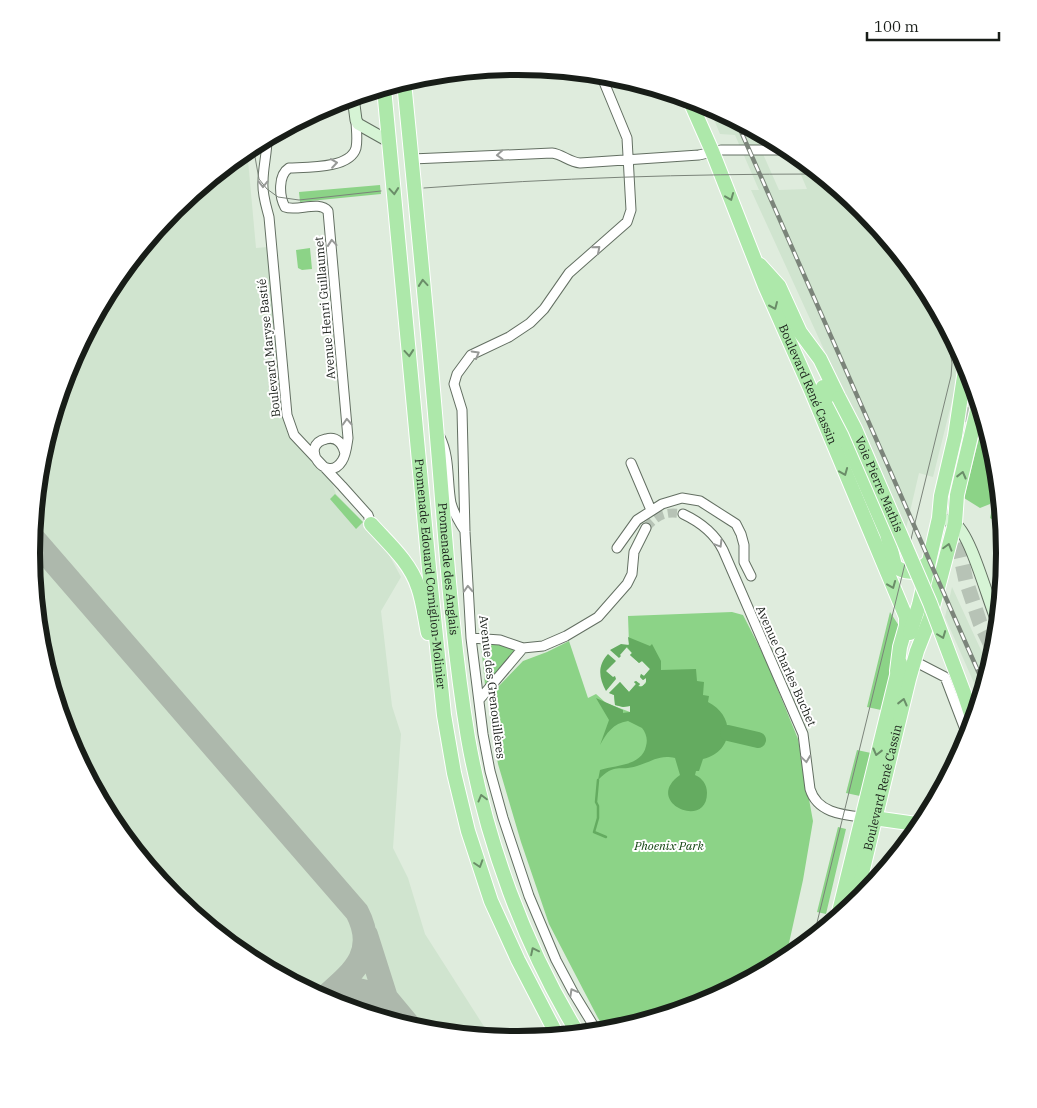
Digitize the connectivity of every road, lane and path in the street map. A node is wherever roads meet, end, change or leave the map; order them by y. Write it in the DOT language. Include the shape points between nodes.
graph roads {
  1 [pos="605,84"];
  2 [pos="406,90"];
  3 [pos="385,95"];
  4 [pos="354,105"];
  5 [pos="693,109"];
  6 [pos="356,120"];
  7 [pos="390,142"];
  8 [pos="267,148"];
  9 [pos="774,150"];
  10 [pos="712,151"];
  11 [pos="421,159"];
  12 [pos="628,160"];
  13 [pos="417,220"];
  14 [pos="756,261"];
  15 [pos="964,379"];
  16 [pos="823,386"];
  17 [pos="961,407"];
  18 [pos="975,409"];
  19 [pos="978,419"];
  20 [pos="436,429"];
  21 [pos="344,456"];
  22 [pos="631,463"];
  23 [pos="319,464"];
  24 [pos="342,486"];
  25 [pos="651,510"];
  26 [pos="683,514"];
  27 [pos="939,518"];
  28 [pos="955,523"];
  29 [pos="371,524"];
  30 [pos="646,528"];
  31 [pos="465,532"];
  32 [pos="617,548"];
  33 [pos="931,558"];
  34 [pos="752,576"];
  35 [pos="994,610"];
  36 [pos="471,638"];
  37 [pos="523,648"];
  38 [pos="914,661"];
  39 [pos="897,671"];
  40 [pos="479,700"];
  41 [pos="971,712"];
  42 [pos="444,714"];
  43 [pos="964,728"];
  44 [pos="868,817"];
  45 [pos="913,824"];
  46 [pos="856,893"];
  47 [pos="845,903"];
  48 [pos="594,1026"];
  49 [pos="575,1029"];
  50 [pos="555,1031"];
  1 -- 12 [label="street" via="625,130"];
  2 -- 11 [label="main road, Promenade des Anglais"];
  3 -- 7 [label="main road, Promenade Edouard Corniglion-Molinier"];
  4 -- 6 [label="main road"];
  5 -- 10 [label="main road, Boulevard René Cassin"];
  6 -- 7 [label="main road" via="362,127"];
  21 -- 6 [label="street, Avenue Henri Guillaumet, one-way" via="348,423 330,220 322,207 284,207 281,178 286,169 338,163 349,158 357,143"];
  7 -- 13 [label="main road" via="404,161"];
  7 -- 42 [label="main road, Promenade Edouard Corniglion-Molinier, one-way"];
  8 -- 23 [label="street, Boulevard Maryse Bastié, one-way" via="263,185 287,415 294,435"];
  9 -- 10 [label="street"];
  10 -- 12 [label="street" via="699,155"];
  10 -- 14 [label="main road, Boulevard René Cassin, one-way"];
  12 -- 11 [label="street, one-way" via="580,163 552,153"];
  11 -- 13 [label="main road, Promenade des Anglais"];
  31 -- 12 [label="street, Avenue des Grenouillères, one-way" via="462,410 454,384 457,374 471,355 530,323 569,273 627,222 631,210"];
  20 -- 13 [label="main road, Promenade des Anglais, one-way"];
  14 -- 39 [label="main road, Boulevard René Cassin, one-way" via="906,621"];
  14 -- 41 [label="main road, Voie Pierre Mathis, one-way, bridge" via="779,286 800,332 820,359 856,429 930,603"];
  15 -- 17 [label="main road, Boulevard René Cassin"];
  16 -- 33 [label="main road, Boulevard René Cassin" via="887,534 893,561 899,569 910,572 924,567"];
  17 -- 18 [label="main road"];
  17 -- 27 [label="main road, Boulevard René Cassin"];
  28 -- 19 [label="main road, Boulevard René Cassin, one-way" via="957,495"];
  20 -- 31 [label="street, Avenue des Grenouillères" via="445,446 451,504"];
  49 -- 20 [label="main road, Promenade des Anglais, one-way" via="527,936 505,877 477,782 456,654"];
  21 -- 23 [label="street" via="341,463 333,468"];
  21 -- 23 [label="street" via="344,449 338,441 324,439 316,445 314,455"];
  21 -- 24 [label="street" via="340,471"];
  22 -- 25 [label="street"];
  23 -- 24 [label="street, Boulevard Maryse Bastié"];
  24 -- 29 [label="street, Boulevard Maryse Bastié"];
  25 -- 32 [label="street" via="637,520"];
  25 -- 34 [label="street" via="682,498 700,501 725,516 736,524 741,534 744,562"];
  26 -- 44 [label="street, Avenue Charles Buchet, one-way" via="713,534 723,550 803,734 812,797 827,810"];
  27 -- 28 [label="main road"];
  27 -- 33 [label="main road, Boulevard René Cassin"];
  28 -- 35 [label="main road" via="976,560"];
  38 -- 28 [label="main road, Boulevard René Cassin, one-way"];
  29 -- 42 [label="main road" via="404,561 418,587"];
  30 -- 37 [label="street" via="634,552 632,574 627,584 598,617 543,646"];
  36 -- 31 [label="street, Avenue des Grenouillères, one-way"];
  33 -- 39 [label="main road, Boulevard René Cassin"];
  36 -- 37 [label="street" via="500,640"];
  36 -- 40 [label="street, Avenue des Grenouillères"];
  37 -- 40 [label="street"];
  38 -- 43 [label="street" via="945,677"];
  44 -- 38 [label="main road, Boulevard René Cassin, one-way"];
  39 -- 44 [label="main road, Boulevard René Cassin, one-way"];
  48 -- 40 [label="street, Avenue des Grenouillères, one-way" via="556,960 516,860 490,770"];
  42 -- 50 [label="main road, Promenade Edouard Corniglion-Molinier, one-way" via="460,803 484,880 518,960"];
  44 -- 45 [label="main road"];
  44 -- 46 [label="main road, Boulevard René Cassin"];
  44 -- 47 [label="main road, Boulevard René Cassin"];
}
